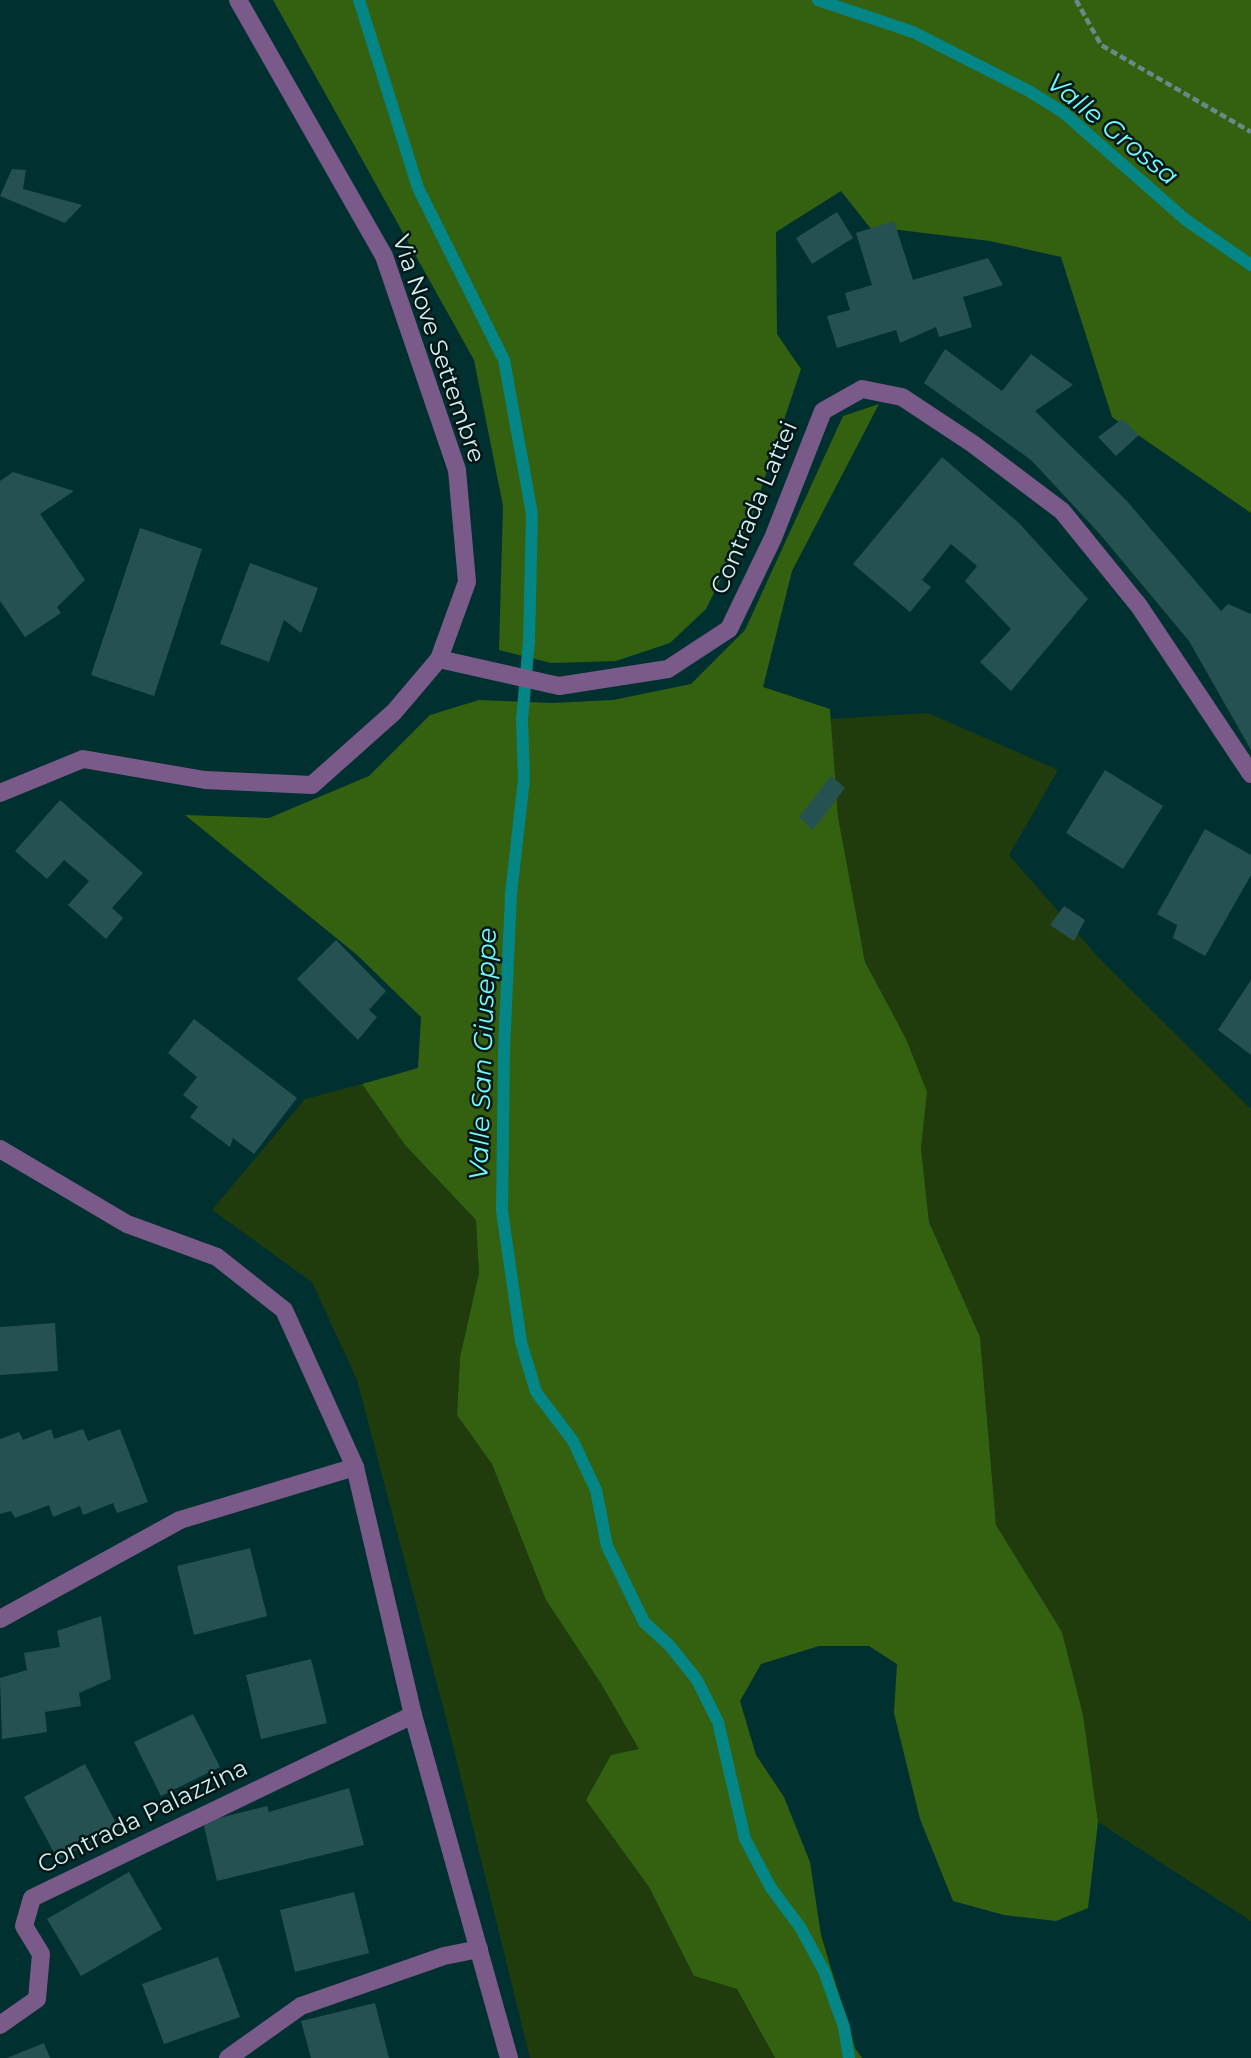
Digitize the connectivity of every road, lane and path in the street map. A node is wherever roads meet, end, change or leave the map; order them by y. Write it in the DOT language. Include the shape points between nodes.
graph roads {
  1 [pos="238,0"];
  2 [pos="1076,0"];
  3 [pos="1251,132"];
  4 [pos="439,659"];
  5 [pos="1251,774"];
  6 [pos="0,793"];
  7 [pos="0,1149"];
  8 [pos="355,1467"];
  9 [pos="0,1619"];
  10 [pos="413,1715"];
  11 [pos="479,1949"];
  12 [pos="0,2025"];
  13 [pos="228,2058"];
  14 [pos="509,2058"];
  1 -- 4 [label="street, Via Nove Settembre" via="384,256 457,470 467,582"];
  2 -- 3 [label="path" via="1101,45"];
  4 -- 5 [label="street, Contrada Lattei" via="559,685 668,669 729,629 773,538 823,411 862,388 902,397 1062,511 1139,606"];
  4 -- 6 [label="street" via="394,712 312,785 205,780 83,759"];
  7 -- 8 [label="street" via="127,1224 217,1257 284,1310"];
  8 -- 9 [label="street" via="180,1520"];
  8 -- 10 [label="street"];
  10 -- 11 [label="street"];
  10 -- 12 [label="street, Contrada Palazzina" via="32,1898 24,1926 41,1954 37,1999"];
  11 -- 13 [label="street" via="444,1956 301,2006"];
  11 -- 14 [label="street"];
}
